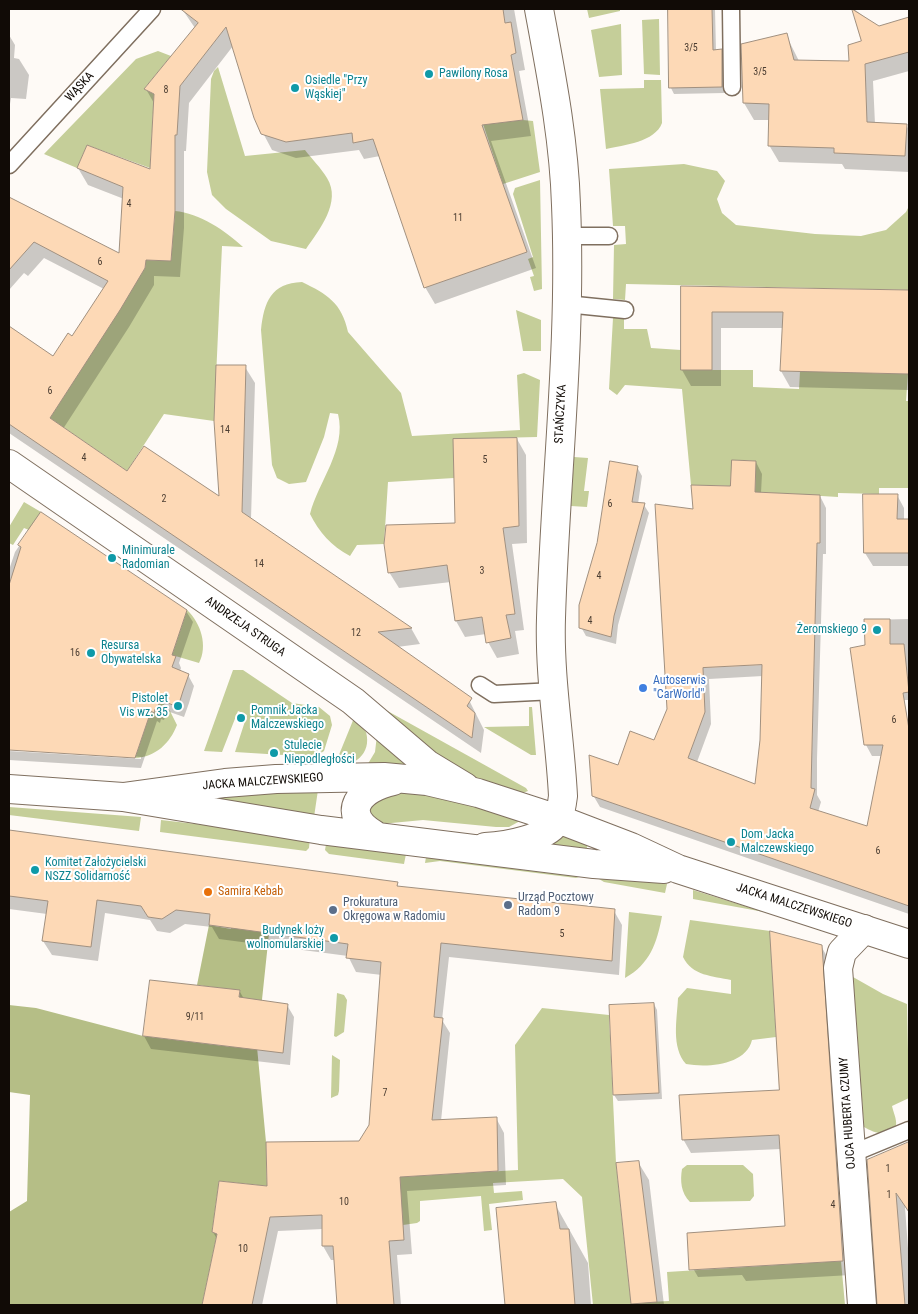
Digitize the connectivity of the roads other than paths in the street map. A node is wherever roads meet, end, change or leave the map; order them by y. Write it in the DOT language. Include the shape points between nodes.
graph roads {
  1 [pos="152,9"];
  2 [pos="539,9"];
  3 [pos="731,9"];
  4 [pos="732,87"];
  5 [pos="9,165"];
  6 [pos="567,236"];
  7 [pos="608,236"];
  8 [pos="566,304"];
  9 [pos="625,310"];
  10 [pos="9,464"];
  11 [pos="480,685"];
  12 [pos="555,691"];
  13 [pos="404,778"];
  14 [pos="9,789"];
  15 [pos="478,793"];
  16 [pos="123,797"];
  17 [pos="558,820"];
  18 [pos="375,835"];
  19 [pos="470,847"];
  20 [pos="678,869"];
  21 [pos="864,929"];
  22 [pos="909,944"];
  23 [pos="909,1130"];
  24 [pos="851,1154"];
  25 [pos="862,1305"];
  1 -- 5 [label="lane, WĄSKA"];
  2 -- 6 [label="street, STAŃCZYKA" via="558,120"];
  3 -- 4 [label="lane"];
  6 -- 7 [label="lane"];
  6 -- 8 [label="street, STAŃCZYKA"];
  8 -- 9 [label="lane"];
  8 -- 12 [label="street, STAŃCZYKA" via="551,619"];
  10 -- 15 [label="street, ANDRZEJA STRUGA" via="353,701 427,764"];
  11 -- 12 [label="lane" via="494,694"];
  12 -- 17 [label="street, STAŃCZYKA" via="562,796"];
  13 -- 15 [label="street, JACKA MALCZEWSKIEGO"];
  13 -- 16 [label="street, JACKA MALCZEWSKIEGO" via="276,779"];
  13 -- 18 [label="street, JACKA MALCZEWSKIEGO" via="370,788 359,798 358,818"];
  14 -- 16 [label="street, JACKA MALCZEWSKIEGO"];
  15 -- 17 [label="street, JACKA MALCZEWSKIEGO"];
  16 -- 18 [label="street, JACKA MALCZEWSKIEGO" via="242,818"];
  17 -- 19 [label="street, JACKA MALCZEWSKIEGO" via="548,831 521,841"];
  17 -- 20 [label="street, JACKA MALCZEWSKIEGO" via="631,847"];
  18 -- 19 [label="street, JACKA MALCZEWSKIEGO"];
  19 -- 20 [label="street, JACKA MALCZEWSKIEGO" via="594,864"];
  20 -- 21 [label="street, JACKA MALCZEWSKIEGO"];
  21 -- 22 [label="street, JACKA MALCZEWSKIEGO"];
  21 -- 24 [label="street, OJCA HUBERTA CZUMY" via="842,952 838,968"];
  23 -- 24 [label="lane"];
  24 -- 25 [label="street, OJCA HUBERTA CZUMY"];
}
